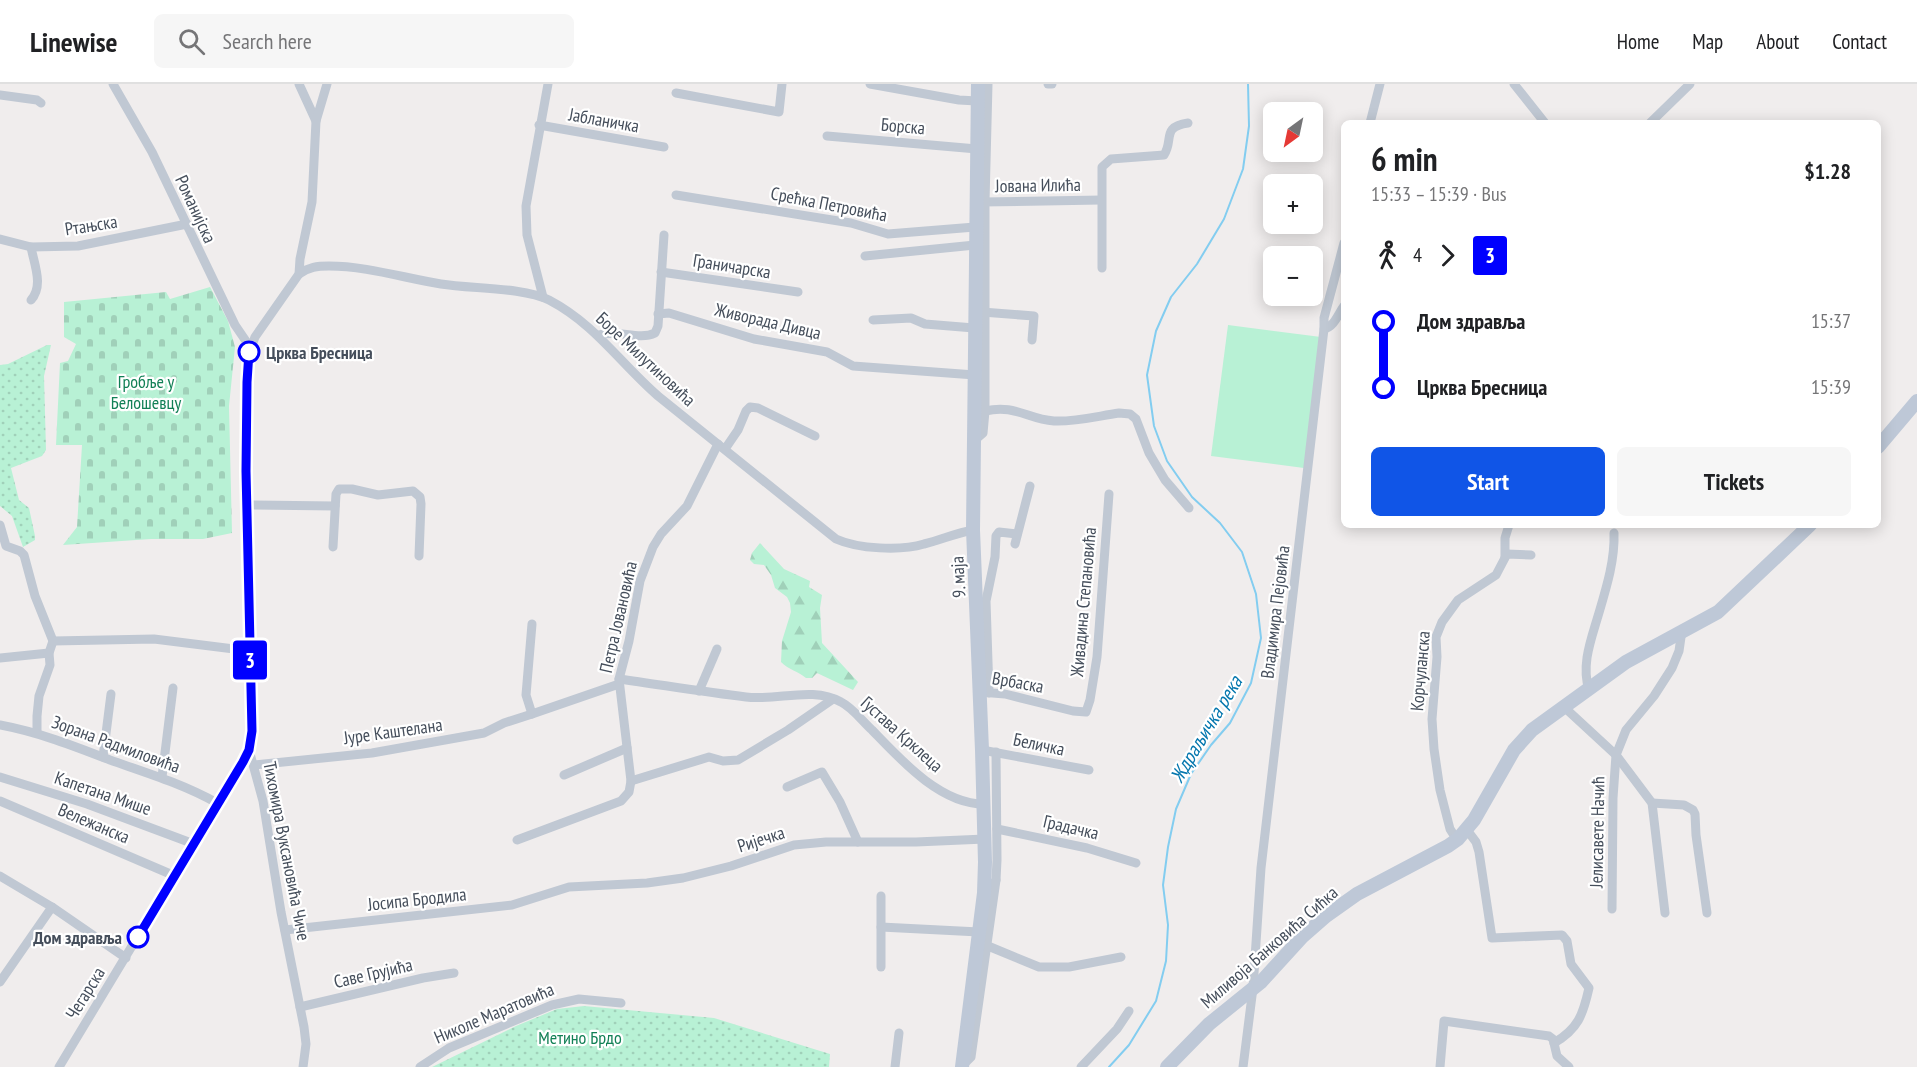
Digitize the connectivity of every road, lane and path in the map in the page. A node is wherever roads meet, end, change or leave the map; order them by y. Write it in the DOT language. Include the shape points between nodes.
graph roads {
  1 [pos="113,84"];
  2 [pos="300,84"];
  3 [pos="327,84"];
  4 [pos="548,84"];
  5 [pos="782,84"];
  6 [pos="870,84"];
  7 [pos="978,84"];
  8 [pos="988,84"];
  9 [pos="1380,84"];
  10 [pos="1514,84"];
  11 [pos="1690,84"];
  12 [pos="676,93"];
  13 [pos="0,95"];
  14 [pos="977,101"];
  15 [pos="41,103"];
  16 [pos="1371,120"];
  17 [pos="1543,120"];
  18 [pos="1653,120"];
  19 [pos="316,121"];
  20 [pos="1188,123"];
  21 [pos="539,126"];
  22 [pos="827,136"];
  23 [pos="664,147"];
  24 [pos="977,149"];
  25 [pos="676,195"];
  26 [pos="1101,200"];
  27 [pos="981,202"];
  28 [pos="187,224"];
  29 [pos="975,227"];
  30 [pos="664,235"];
  31 [pos="0,239"];
  32 [pos="975,245"];
  33 [pos="31,247"];
  34 [pos="865,256"];
  35 [pos="1341,256"];
  36 [pos="1102,268"];
  37 [pos="661,272"];
  38 [pos="299,274"];
  39 [pos="798,292"];
  40 [pos="543,297"];
  41 [pos="31,300"];
  42 [pos="1341,310"];
  43 [pos="980,312"];
  44 [pos="658,314"];
  45 [pos="873,320"];
  46 [pos="974,328"];
  47 [pos="1324,328"];
  48 [pos="599,335"];
  49 [pos="1032,340"];
  50 [pos="250,347"];
  51 [pos="975,375"];
  52 [pos="1917,401"];
  53 [pos="985,411"];
  54 [pos="815,436"];
  55 [pos="976,439"];
  56 [pos="1881,443"];
  57 [pos="721,447"];
  58 [pos="1030,486"];
  59 [pos="1109,494"];
  60 [pos="247,505"];
  61 [pos="335,506"];
  62 [pos="1189,508"];
  63 [pos="0,525"];
  64 [pos="1508,528"];
  65 [pos="1807,528"];
  66 [pos="973,531"];
  67 [pos="1614,533"];
  68 [pos="333,548"];
  69 [pos="1531,555"];
  70 [pos="419,556"];
  71 [pos="1505,557"];
  72 [pos="532,624"];
  73 [pos="1682,630"];
  74 [pos="53,641"];
  75 [pos="717,649"];
  76 [pos="250,651"];
  77 [pos="49,653"];
  78 [pos="0,658"];
  79 [pos="619,681"];
  80 [pos="173,688"];
  81 [pos="1589,690"];
  82 [pos="699,691"];
  83 [pos="984,692"];
  84 [pos="111,694"];
  85 [pos="833,699"];
  86 [pos="1564,707"];
  87 [pos="1086,712"];
  88 [pos="532,714"];
  89 [pos="0,725"];
  90 [pos="37,733"];
  91 [pos="627,748"];
  92 [pos="249,750"];
  93 [pos="989,751"];
  94 [pos="1616,755"];
  95 [pos="102,757"];
  96 [pos="254,765"];
  97 [pos="1089,770"];
  98 [pos="564,775"];
  99 [pos="0,777"];
  100 [pos="162,777"];
  101 [pos="631,782"];
  102 [pos="787,787"];
  103 [pos="0,801"];
  104 [pos="217,803"];
  105 [pos="1652,803"];
  106 [pos="984,804"];
  107 [pos="997,829"];
  108 [pos="1462,835"];
  109 [pos="985,839"];
  110 [pos="517,840"];
  111 [pos="858,842"];
  112 [pos="194,844"];
  113 [pos="1136,863"];
  114 [pos="0,876"];
  115 [pos="175,876"];
  116 [pos="996,880"];
  117 [pos="551,893"];
  118 [pos="984,893"];
  119 [pos="881,896"];
  120 [pos="52,907"];
  121 [pos="1612,909"];
  122 [pos="1665,913"];
  123 [pos="1707,913"];
  124 [pos="881,927"];
  125 [pos="285,930"];
  126 [pos="979,932"];
  127 [pos="988,946"];
  128 [pos="1121,957"];
  129 [pos="126,958"];
  130 [pos="881,967"];
  131 [pos="454,973"];
  132 [pos="0,982"];
  133 [pos="1253,988"];
  134 [pos="621,1003"];
  135 [pos="300,1007"];
  136 [pos="1129,1011"];
  137 [pos="899,1033"];
  138 [pos="1554,1043"];
  139 [pos="967,1064"];
  140 [pos="59,1067"];
  141 [pos="303,1067"];
  142 [pos="420,1067"];
  143 [pos="895,1067"];
  144 [pos="1081,1067"];
  145 [pos="1167,1067"];
  146 [pos="1243,1067"];
  147 [pos="1440,1067"];
  148 [pos="1569,1067"];
  1 -- 28 [label="street, Романијска"];
  2 -- 19 [label="street"];
  3 -- 19 [label="street, Тихомира Вуксановића Чиче"];
  4 -- 21 [label="street"];
  5 -- 12 [label="street" via="779,112"];
  6 -- 14 [label="street"];
  7 -- 14 [label="main road, 9. маја"];
  8 -- 27 [label="street"];
  9 -- 16 [label="street"];
  10 -- 17 [label="street"];
  11 -- 18 [label="street"];
  13 -- 15 [label="street"];
  14 -- 24 [label="main road, 9. маја"];
  19 -- 38 [label="street, Тихомира Вуксановића Чиче" via="312,202"];
  20 -- 26 [label="street, Јована Илића" via="1170,132 1164,155 1106,162 1101,171"];
  21 -- 23 [label="street, Јабланичка"];
  21 -- 40 [label="street" via="526,217"];
  22 -- 24 [label="street, Борска"];
  24 -- 27 [label="main road, 9. маја"];
  25 -- 29 [label="street, Срећка Петровића" via="851,223 888,234"];
  26 -- 27 [label="street, Јована Илића"];
  26 -- 36 [label="street, Јована Илића"];
  27 -- 29 [label="main road, 9. маја"];
  27 -- 43 [label="street"];
  28 -- 33 [label="street, Ртањска" via="78,246"];
  28 -- 50 [label="street, Романијска" via="235,325"];
  29 -- 32 [label="main road, 9. маја"];
  30 -- 37 [label="street"];
  31 -- 33 [label="street, Ртањска"];
  32 -- 34 [label="street"];
  32 -- 43 [label="main road, 9. маја"];
  33 -- 41 [label="street" via="38,285"];
  35 -- 47 [label="street, Владимира Пејовића"];
  37 -- 39 [label="street, Граничарска"];
  37 -- 44 [label="street"];
  38 -- 40 [label="street, Боре Милутиновића" via="310,267 338,266"];
  38 -- 50 [label="street, Тихомира Вуксановића Чиче"];
  40 -- 48 [label="street, Боре Милутиновића"];
  42 -- 47 [label="street"];
  43 -- 46 [label="main road, 9. маја"];
  43 -- 49 [label="street" via="1034,316"];
  43 -- 53 [label="street"];
  44 -- 48 [label="street" via="653,335"];
  44 -- 51 [label="street, Живорада Дивца" via="669,313 754,339 822,351 853,366"];
  45 -- 46 [label="street" via="911,318 925,324"];
  46 -- 51 [label="main road, 9. маја"];
  47 -- 133 [label="street, Владимира Пејовића" via="1261,868"];
  48 -- 57 [label="street, Боре Милутиновића" via="646,386"];
  50 -- 60 [label="street, Тихомира Вуксановића Чиче" via="246,392"];
  51 -- 55 [label="main road, 9. маја"];
  52 -- 56 [label="main road"];
  53 -- 55 [label="street" via="983,433"];
  53 -- 62 [label="street" via="1011,409 1054,421 1130,414 1165,480"];
  54 -- 57 [label="street, Петра Јовановића" via="750,407 738,430"];
  55 -- 66 [label="main road, 9. маја"];
  57 -- 66 [label="street, Боре Милутиновића" via="831,536 849,544 909,547"];
  57 -- 79 [label="street, Петра Јовановића" via="687,506 661,534 649,554"];
  58 -- 83 [label="street" via="1016,539 999,532 996,536 986,601"];
  59 -- 87 [label="street, Живадина Степановића" via="1097,657"];
  60 -- 61 [label="street"];
  60 -- 76 [label="street, Тихомира Вуксановића Чиче"];
  61 -- 68 [label="street"];
  61 -- 70 [label="street" via="336,494 343,488 378,495 416,493 421,504"];
  63 -- 74 [label="street" via="6,546 24,555"];
  64 -- 71 [label="street"];
  65 -- 73 [label="main road, Миливоја Банковића Сићка" via="1718,612"];
  66 -- 83 [label="main road, 9. маја"];
  67 -- 81 [label="street" via="1613,557 1589,644"];
  69 -- 71 [label="street"];
  71 -- 108 [label="street, Корчуланска" via="1493,578 1452,607 1436,637 1434,749 1450,829"];
  72 -- 88 [label="street" via="526,695"];
  73 -- 81 [label="main road, Миливоја Банковића Сићка" via="1626,662"];
  73 -- 94 [label="street, Јелисавете Начић" via="1672,668 1626,730"];
  74 -- 76 [label="street" via="154,639"];
  74 -- 77 [label="street"];
  75 -- 82 [label="street"];
  76 -- 92 [label="street, Тихомира Вуксановића Чиче"];
  77 -- 78 [label="street"];
  77 -- 90 [label="street" via="50,665 38,706"];
  79 -- 82 [label="street, Густава Крклеца"];
  79 -- 88 [label="street, Јуре Каштелана"];
  79 -- 91 [label="street, Петра Јовановића"];
  80 -- 100 [label="street"];
  81 -- 86 [label="main road, Миливоја Банковића Сићка"];
  82 -- 85 [label="street, Густава Крклеца" via="755,698 810,694"];
  83 -- 87 [label="street, Врбаска"];
  83 -- 93 [label="main road, 9. маја"];
  84 -- 95 [label="street"];
  85 -- 101 [label="street" via="738,760 709,757"];
  85 -- 106 [label="street, Густава Крклеца" via="850,708 927,781 961,800"];
  86 -- 94 [label="street"];
  86 -- 108 [label="main road, Миливоја Банковића Сићка" via="1523,740"];
  88 -- 96 [label="street, Јуре Каштелана" via="484,733 372,753"];
  89 -- 90 [label="street, Зорана Радмиловића"];
  90 -- 95 [label="street, Зорана Радмиловића"];
  91 -- 98 [label="street"];
  91 -- 101 [label="street, Петра Јовановића"];
  92 -- 96 [label="street, Тихомира Вуксановића Чиче"];
  92 -- 104 [label="street, Чегарска"];
  93 -- 97 [label="street, Беличка"];
  93 -- 106 [label="main road, 9. маја"];
  93 -- 107 [label="street"];
  94 -- 105 [label="street"];
  94 -- 121 [label="street, Јелисавете Начић"];
  95 -- 100 [label="street, Зорана Радмиловића"];
  96 -- 125 [label="street, Тихомира Вуксановића Чиче"];
  99 -- 112 [label="street, Капетана Мише"];
  100 -- 104 [label="street, Зорана Радмиловића"];
  101 -- 110 [label="street" via="621,801"];
  102 -- 111 [label="street" via="822,772"];
  103 -- 115 [label="street, Вележанска"];
  104 -- 112 [label="street, Чегарска"];
  105 -- 122 [label="street"];
  105 -- 123 [label="street" via="1684,805 1695,814"];
  106 -- 109 [label="main road, 9. маја"];
  107 -- 113 [label="street, Градачка"];
  107 -- 116 [label="street"];
  108 -- 133 [label="main road, Миливоја Банковића Сићка" via="1357,894 1326,916"];
  108 -- 138 [label="street, Корчуланска" via="1476,842 1479,852 1492,938 1562,935 1571,964 1589,988 1585,1007 1572,1030"];
  109 -- 111 [label="street, Ријечка"];
  109 -- 118 [label="main road, 9. маја"];
  111 -- 117 [label="street, Ријечка" via="794,845 683,878 568,887"];
  112 -- 115 [label="street, Чегарска"];
  114 -- 120 [label="street"];
  115 -- 129 [label="street, Чегарска"];
  116 -- 118 [label="street"];
  116 -- 127 [label="street"];
  117 -- 125 [label="street, Јосипа Бродила" via="512,905"];
  118 -- 126 [label="main road, 9. маја"];
  119 -- 124 [label="street"];
  120 -- 129 [label="street"];
  120 -- 132 [label="street"];
  124 -- 126 [label="street"];
  124 -- 130 [label="street"];
  125 -- 135 [label="street, Тихомира Вуксановића Чиче"];
  126 -- 139 [label="main road, 9. маја"];
  127 -- 128 [label="street" via="1039,967 1069,967"];
  127 -- 139 [label="street"];
  129 -- 140 [label="street, Чегарска"];
  131 -- 135 [label="street, Саве Грујића"];
  133 -- 145 [label="main road, Миливоја Банковића Сићка" via="1209,1024"];
  133 -- 146 [label="street, Владимира Пејовића"];
  134 -- 142 [label="street, Николе Маратовића" via="579,999 552,1005 449,1048"];
  135 -- 141 [label="street, Тихомира Вуксановића Чиче" via="306,1044"];
  136 -- 144 [label="street"];
  137 -- 143 [label="street"];
  138 -- 147 [label="street" via="1549,1036 1444,1021"];
  138 -- 148 [label="street" via="1557,1056"];
}
